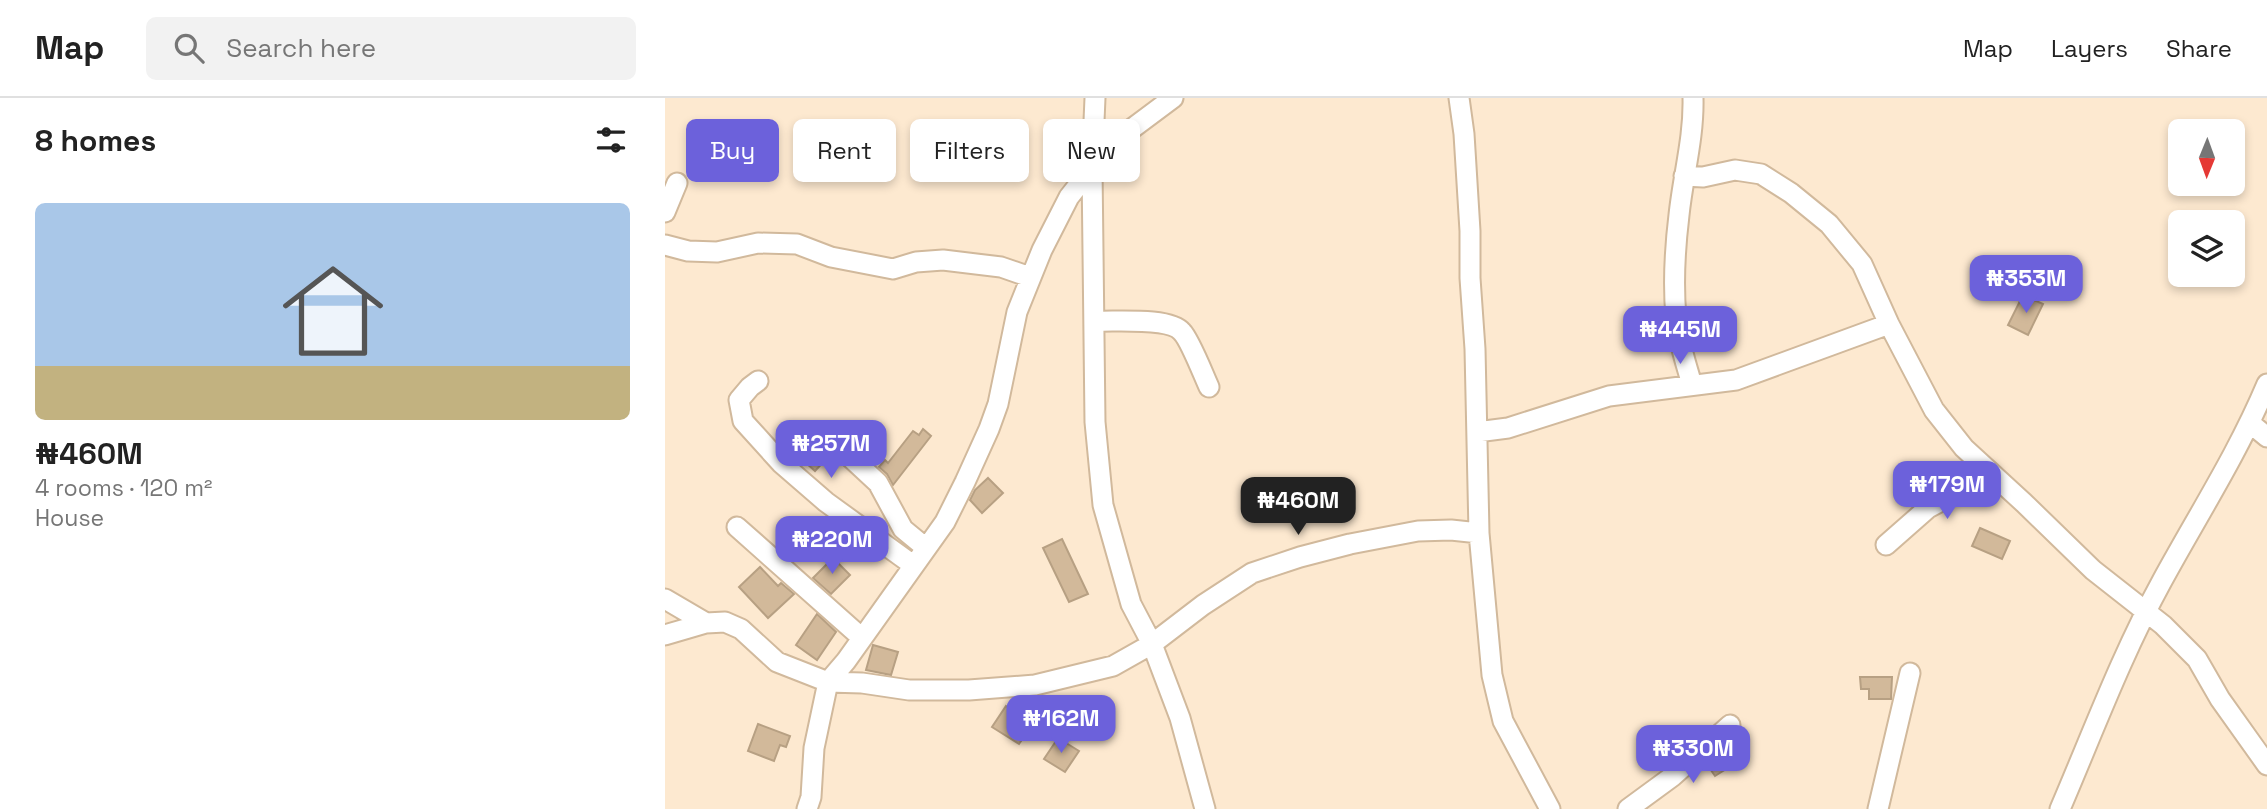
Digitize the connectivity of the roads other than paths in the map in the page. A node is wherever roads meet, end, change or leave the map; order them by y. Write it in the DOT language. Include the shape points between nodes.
graph roads {
  1 [pos="1095,98"];
  2 [pos="1173,98"];
  3 [pos="1459,98"];
  4 [pos="1693,98"];
  5 [pos="1094,119"];
  6 [pos="1140,123"];
  7 [pos="1684,176"];
  8 [pos="1080,182"];
  9 [pos="1092,182"];
  10 [pos="677,183"];
  11 [pos="665,212"];
  12 [pos="665,245"];
  13 [pos="1030,277"];
  14 [pos="1095,321"];
  15 [pos="1889,324"];
  16 [pos="758,381"];
  17 [pos="2267,384"];
  18 [pos="1692,385"];
  19 [pos="1209,387"];
  20 [pos="2250,423"];
  21 [pos="1477,432"];
  22 [pos="2267,437"];
  23 [pos="850,457"];
  24 [pos="1992,474"];
  25 [pos="737,527"];
  26 [pos="1479,533"];
  27 [pos="1886,545"];
  28 [pos="926,548"];
  29 [pos="913,565"];
  30 [pos="665,599"];
  31 [pos="2145,613"];
  32 [pos="706,623"];
  33 [pos="665,635"];
  34 [pos="862,638"];
  35 [pos="1152,644"];
  36 [pos="1910,673"];
  37 [pos="828,682"];
  38 [pos="1730,724"];
  39 [pos="2267,765"];
  40 [pos="807,809"];
  41 [pos="1205,809"];
  42 [pos="1551,809"];
  43 [pos="1628,809"];
  44 [pos="1878,809"];
  45 [pos="2060,809"];
  1 -- 5 [label="street"];
  2 -- 6 [label="street"];
  3 -- 21 [label="street" via="1470,231"];
  4 -- 7 [label="street"];
  7 -- 15 [label="street" via="1735,170 1761,174 1791,193 1829,224 1862,264"];
  7 -- 18 [label="street" via="1676,318"];
  8 -- 13 [label="street"];
  9 -- 14 [label="street"];
  10 -- 11 [label="street"];
  12 -- 13 [label="street" via="717,252 758,243 797,244 831,257 893,269 943,260 1001,267"];
  13 -- 28 [label="street" via="989,429 945,522"];
  14 -- 19 [label="street" via="1172,325 1182,331"];
  14 -- 35 [label="street" via="1095,422 1103,505 1131,604"];
  15 -- 18 [label="street" via="1737,380"];
  15 -- 24 [label="street" via="1934,410"];
  16 -- 29 [label="street" via="739,400 744,421 753,432 826,502"];
  17 -- 20 [label="street"];
  18 -- 21 [label="street" via="1609,396 1508,428"];
  20 -- 22 [label="street"];
  20 -- 31 [label="street"];
  21 -- 26 [label="street"];
  23 -- 28 [label="street" via="878,483 903,529"];
  24 -- 27 [label="street" via="1928,508"];
  24 -- 31 [label="street"];
  25 -- 34 [label="street"];
  26 -- 35 [label="street" via="1418,531 1350,544 1252,573"];
  26 -- 42 [label="street" via="1492,675 1503,721"];
  28 -- 29 [label="street"];
  29 -- 34 [label="street"];
  30 -- 32 [label="street"];
  31 -- 39 [label="street" via="2197,659"];
  31 -- 45 [label="street"];
  32 -- 33 [label="street"];
  32 -- 37 [label="street" via="726,622 741,629 777,662"];
  34 -- 37 [label="street"];
  35 -- 37 [label="street" via="1113,666 1035,685 909,690"];
  35 -- 41 [label="street"];
  36 -- 44 [label="street"];
  37 -- 40 [label="street"];
  38 -- 43 [label="street"];
}
